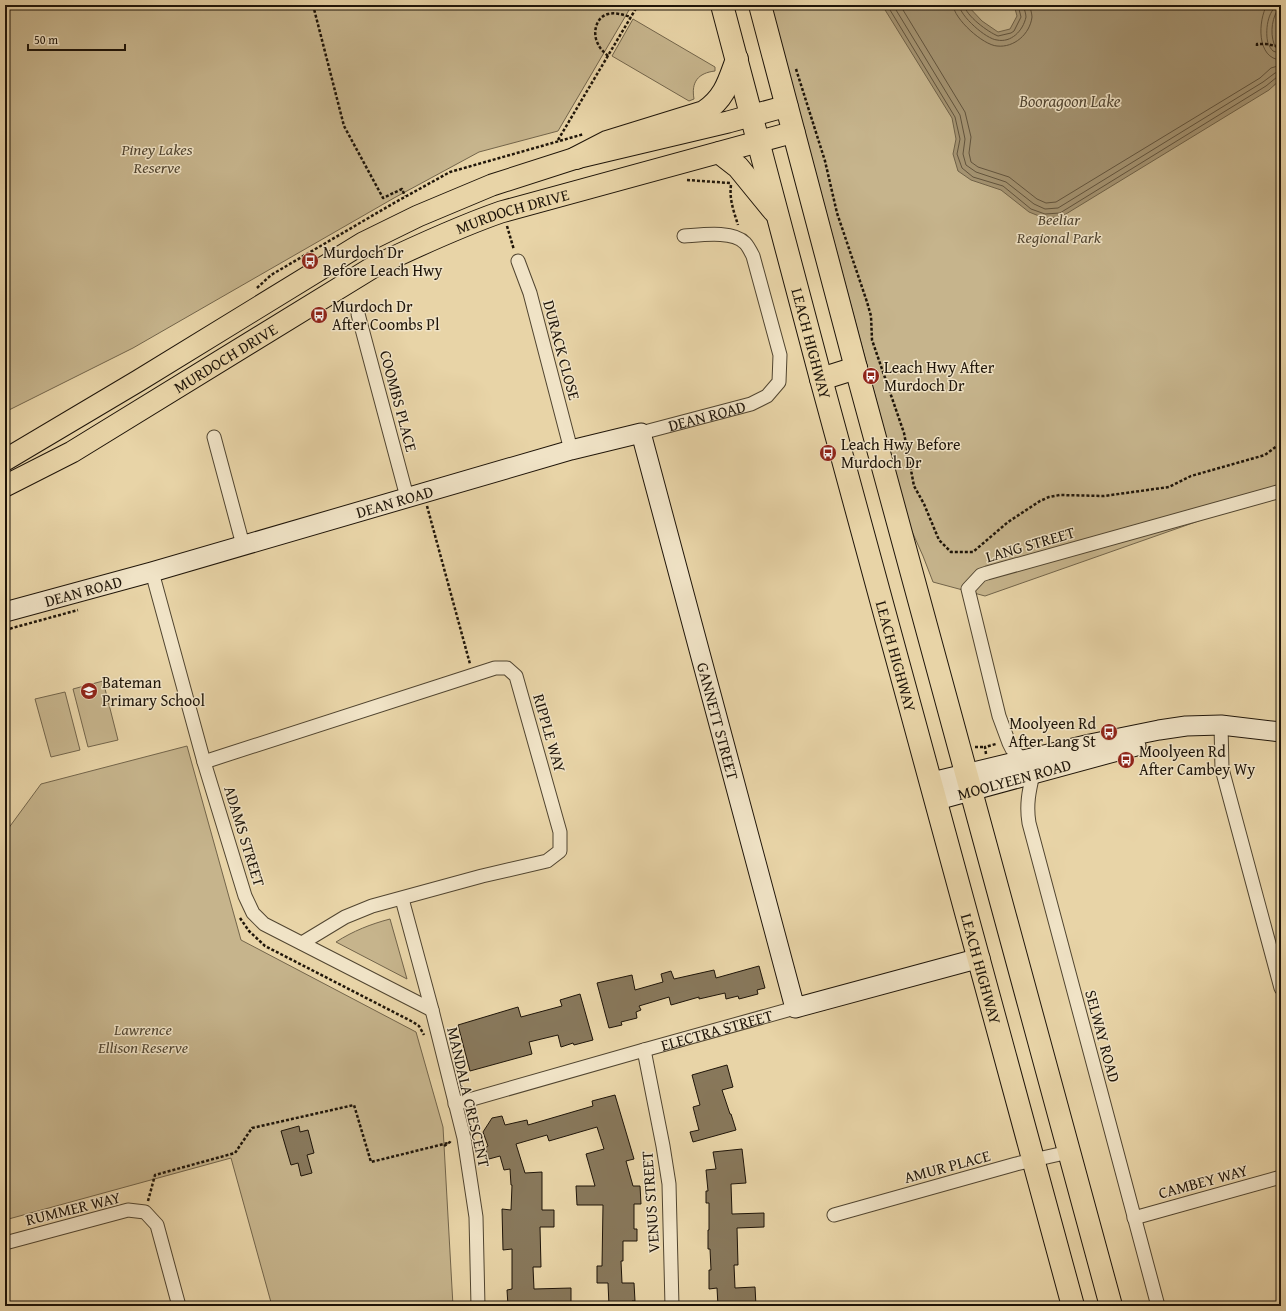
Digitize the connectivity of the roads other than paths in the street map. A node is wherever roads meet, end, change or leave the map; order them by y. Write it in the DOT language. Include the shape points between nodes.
graph roads {
  1 [pos="722,5"];
  2 [pos="760,5"];
  3 [pos="737,59"];
  4 [pos="787,106"];
  5 [pos="752,115"];
  6 [pos="794,132"];
  7 [pos="759,142"];
  8 [pos="720,153"];
  9 [pos="576,158"];
  10 [pos="779,217"];
  11 [pos="684,236"];
  12 [pos="518,261"];
  13 [pos="358,314"];
  14 [pos="856,368"];
  15 [pos="821,379"];
  16 [pos="641,433"];
  17 [pos="214,437"];
  18 [pos="571,450"];
  19 [pos="5,460"];
  20 [pos="5,486"];
  21 [pos="1281,491"];
  22 [pos="415,495"];
  23 [pos="243,545"];
  24 [pos="152,572"];
  25 [pos="5,612"];
  26 [pos="1221,730"];
  27 [pos="1281,732"];
  28 [pos="1281,742"];
  29 [pos="204,762"];
  30 [pos="1028,767"];
  31 [pos="968,782"];
  32 [pos="934,791"];
  33 [pos="402,898"];
  34 [pos="302,943"];
  35 [pos="980,958"];
  36 [pos="1281,988"];
  37 [pos="796,1008"];
  38 [pos="432,1010"];
  39 [pos="644,1050"];
  40 [pos="455,1104"];
  41 [pos="1069,1152"];
  42 [pos="1034,1160"];
  43 [pos="1281,1177"];
  44 [pos="834,1214"];
  45 [pos="1134,1218"];
  46 [pos="5,1243"];
  47 [pos="179,1306"];
  48 [pos="478,1306"];
  49 [pos="672,1306"];
  50 [pos="1073,1306"];
  51 [pos="1111,1306"];
  52 [pos="1158,1306"];
  1 -- 3 [label="highway, LEACH HIGHWAY"];
  2 -- 4 [label="highway"];
  3 -- 5 [label="highway, LEACH HIGHWAY"];
  3 -- 9 [label="highway" via="726,89 715,104 704,112 607,142"];
  4 -- 5 [label="main road, MURDOCH DRIVE"];
  4 -- 6 [label="highway"];
  5 -- 7 [label="highway, LEACH HIGHWAY"];
  5 -- 9 [label="main road, MURDOCH DRIVE"];
  6 -- 7 [label="main road, MURDOCH DRIVE"];
  6 -- 14 [label="highway"];
  7 -- 8 [label="main road, MURDOCH DRIVE"];
  7 -- 10 [label="highway, LEACH HIGHWAY"];
  8 -- 10 [label="highway" via="738,167"];
  8 -- 20 [label="main road, MURDOCH DRIVE" via="501,212 420,244 375,266 72,452"];
  9 -- 19 [label="main road, MURDOCH DRIVE" via="492,184 363,243"];
  10 -- 15 [label="highway, LEACH HIGHWAY"];
  11 -- 16 [label="street, DEAN ROAD" via="734,236 744,242 753,256 780,355 779,382 767,396 751,404"];
  12 -- 18 [label="street, DURACK CLOSE" via="530,293"];
  13 -- 22 [label="street, COOMBS PLACE"];
  14 -- 15 [label="highway"];
  14 -- 31 [label="highway"];
  15 -- 32 [label="highway, LEACH HIGHWAY"];
  16 -- 18 [label="street, DEAN ROAD"];
  16 -- 37 [label="street, GANNETT STREET"];
  17 -- 23 [label="street"];
  18 -- 22 [label="street, DEAN ROAD"];
  21 -- 30 [label="street, LANG STREET" via="987,573 981,575 968,589 999,716 1012,748"];
  22 -- 23 [label="street, DEAN ROAD"];
  23 -- 24 [label="street, DEAN ROAD"];
  24 -- 25 [label="street, DEAN ROAD"];
  24 -- 29 [label="street, ADAMS STREET"];
  26 -- 27 [label="street, MOOLYEEN ROAD"];
  26 -- 28 [label="street, MOOLYEEN ROAD"];
  26 -- 30 [label="street, MOOLYEEN ROAD"];
  26 -- 36 [label="street" via="1221,762 1226,786"];
  29 -- 33 [label="street, RIPPLE WAY" via="473,674 495,668 507,668 516,676 560,832 560,851 547,861"];
  29 -- 34 [label="street, ADAMS STREET" via="245,896 253,913 264,924"];
  30 -- 31 [label="street, MOOLYEEN ROAD"];
  30 -- 45 [label="street, SELWAY ROAD" via="1026,805 1029,822"];
  31 -- 32 [label="street, MOOLYEEN ROAD"];
  31 -- 41 [label="highway"];
  32 -- 35 [label="highway, LEACH HIGHWAY"];
  33 -- 34 [label="street, RIPPLE WAY" via="345,917"];
  33 -- 38 [label="street, MANDALA CRESCENT"];
  34 -- 38 [label="street, ADAMS STREET"];
  35 -- 37 [label="street, ELECTRA STREET"];
  35 -- 42 [label="highway, LEACH HIGHWAY"];
  37 -- 39 [label="street, ELECTRA STREET"];
  38 -- 40 [label="street, MANDALA CRESCENT"];
  39 -- 40 [label="street, ELECTRA STREET"];
  39 -- 49 [label="street, VENUS STREET" via="669,1184"];
  40 -- 48 [label="street, MANDALA CRESCENT" via="457,1138 476,1216"];
  41 -- 42 [label="street, AMUR PLACE"];
  41 -- 51 [label="highway"];
  42 -- 44 [label="street, AMUR PLACE"];
  42 -- 50 [label="highway, LEACH HIGHWAY"];
  43 -- 45 [label="street, CAMBEY WAY"];
  45 -- 52 [label="street, SELWAY ROAD"];
  46 -- 47 [label="street, RUMMER WAY" via="128,1210 145,1212 157,1225"];
}
